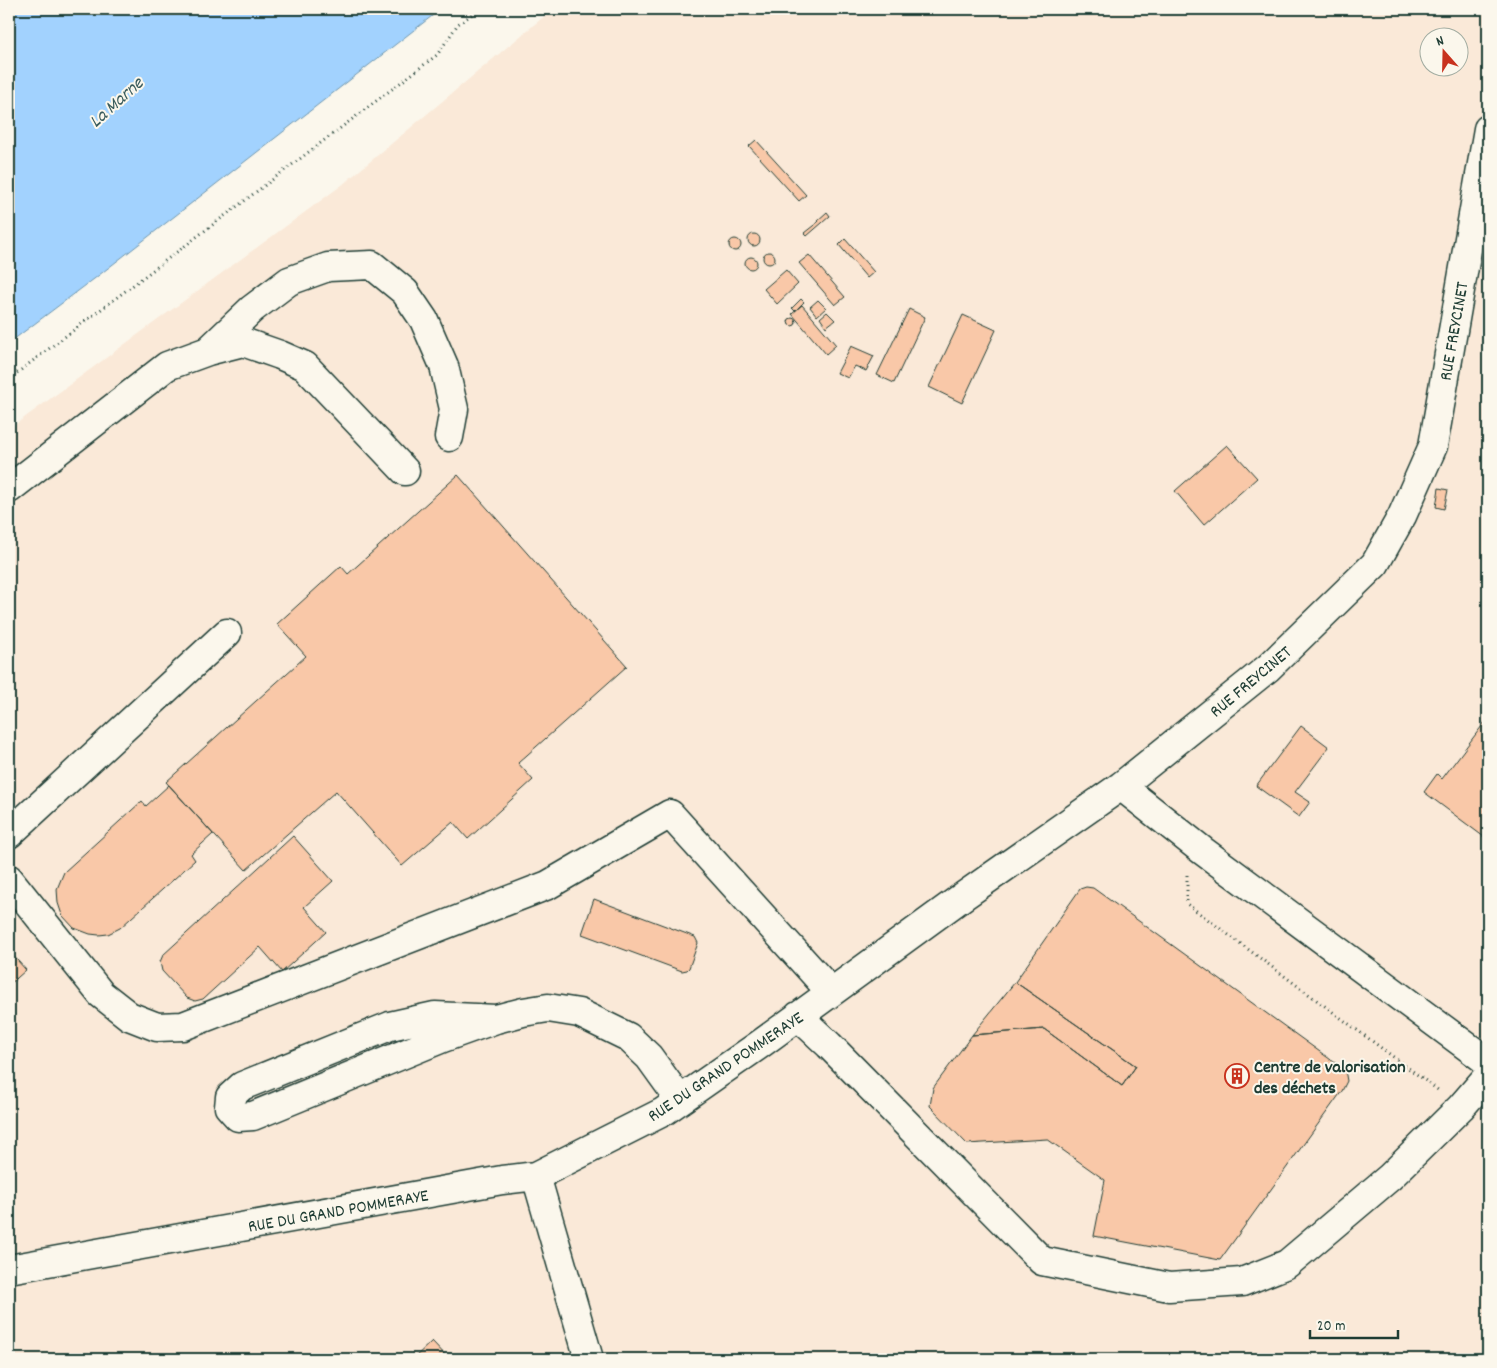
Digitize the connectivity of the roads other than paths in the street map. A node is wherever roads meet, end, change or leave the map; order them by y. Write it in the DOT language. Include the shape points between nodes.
graph roads {
  1 [pos="1488,129"];
  2 [pos="208,351"];
  3 [pos="449,437"];
  4 [pos="405,471"];
  5 [pos="9,489"];
  6 [pos="227,633"];
  7 [pos="1121,786"];
  8 [pos="9,834"];
  9 [pos="9,879"];
  10 [pos="831,992"];
  11 [pos="798,1016"];
  12 [pos="496,1019"];
  13 [pos="1488,1062"];
  14 [pos="1488,1076"];
  15 [pos="680,1100"];
  16 [pos="536,1176"];
  17 [pos="9,1269"];
  18 [pos="589,1359"];
  1 -- 7 [label="street, RUE FREYCINET" via="1433,446 1402,516 1375,564 1268,668"];
  2 -- 3 [label="street" via="252,309 289,281 328,266 372,265 405,292 424,320 444,366 454,410"];
  2 -- 4 [label="street" via="243,342 305,366"];
  2 -- 5 [label="street" via="167,366"];
  6 -- 8 [label="street"];
  7 -- 10 [label="street, RUE DU GRAND POMMERAYE"];
  7 -- 13 [label="street" via="1203,851"];
  9 -- 10 [label="street" via="101,994 138,1020 156,1027 183,1026 548,884 670,814"];
  10 -- 11 [label="street, RUE DU GRAND POMMERAYE"];
  11 -- 14 [label="street" via="1042,1261 1169,1287 1242,1282 1287,1264 1390,1177 1462,1107"];
  11 -- 15 [label="street, RUE DU GRAND POMMERAYE"];
  12 -- 12 [label="street" via="252,1116 238,1116 229,1107 230,1097 242,1086 390,1026 435,1016"];
  12 -- 15 [label="street" via="548,1008 579,1013 628,1037 649,1057"];
  15 -- 16 [label="street, RUE DU GRAND POMMERAYE" via="663,1112"];
  16 -- 17 [label="street, RUE DU GRAND POMMERAYE"];
  16 -- 18 [label="street"];
}
